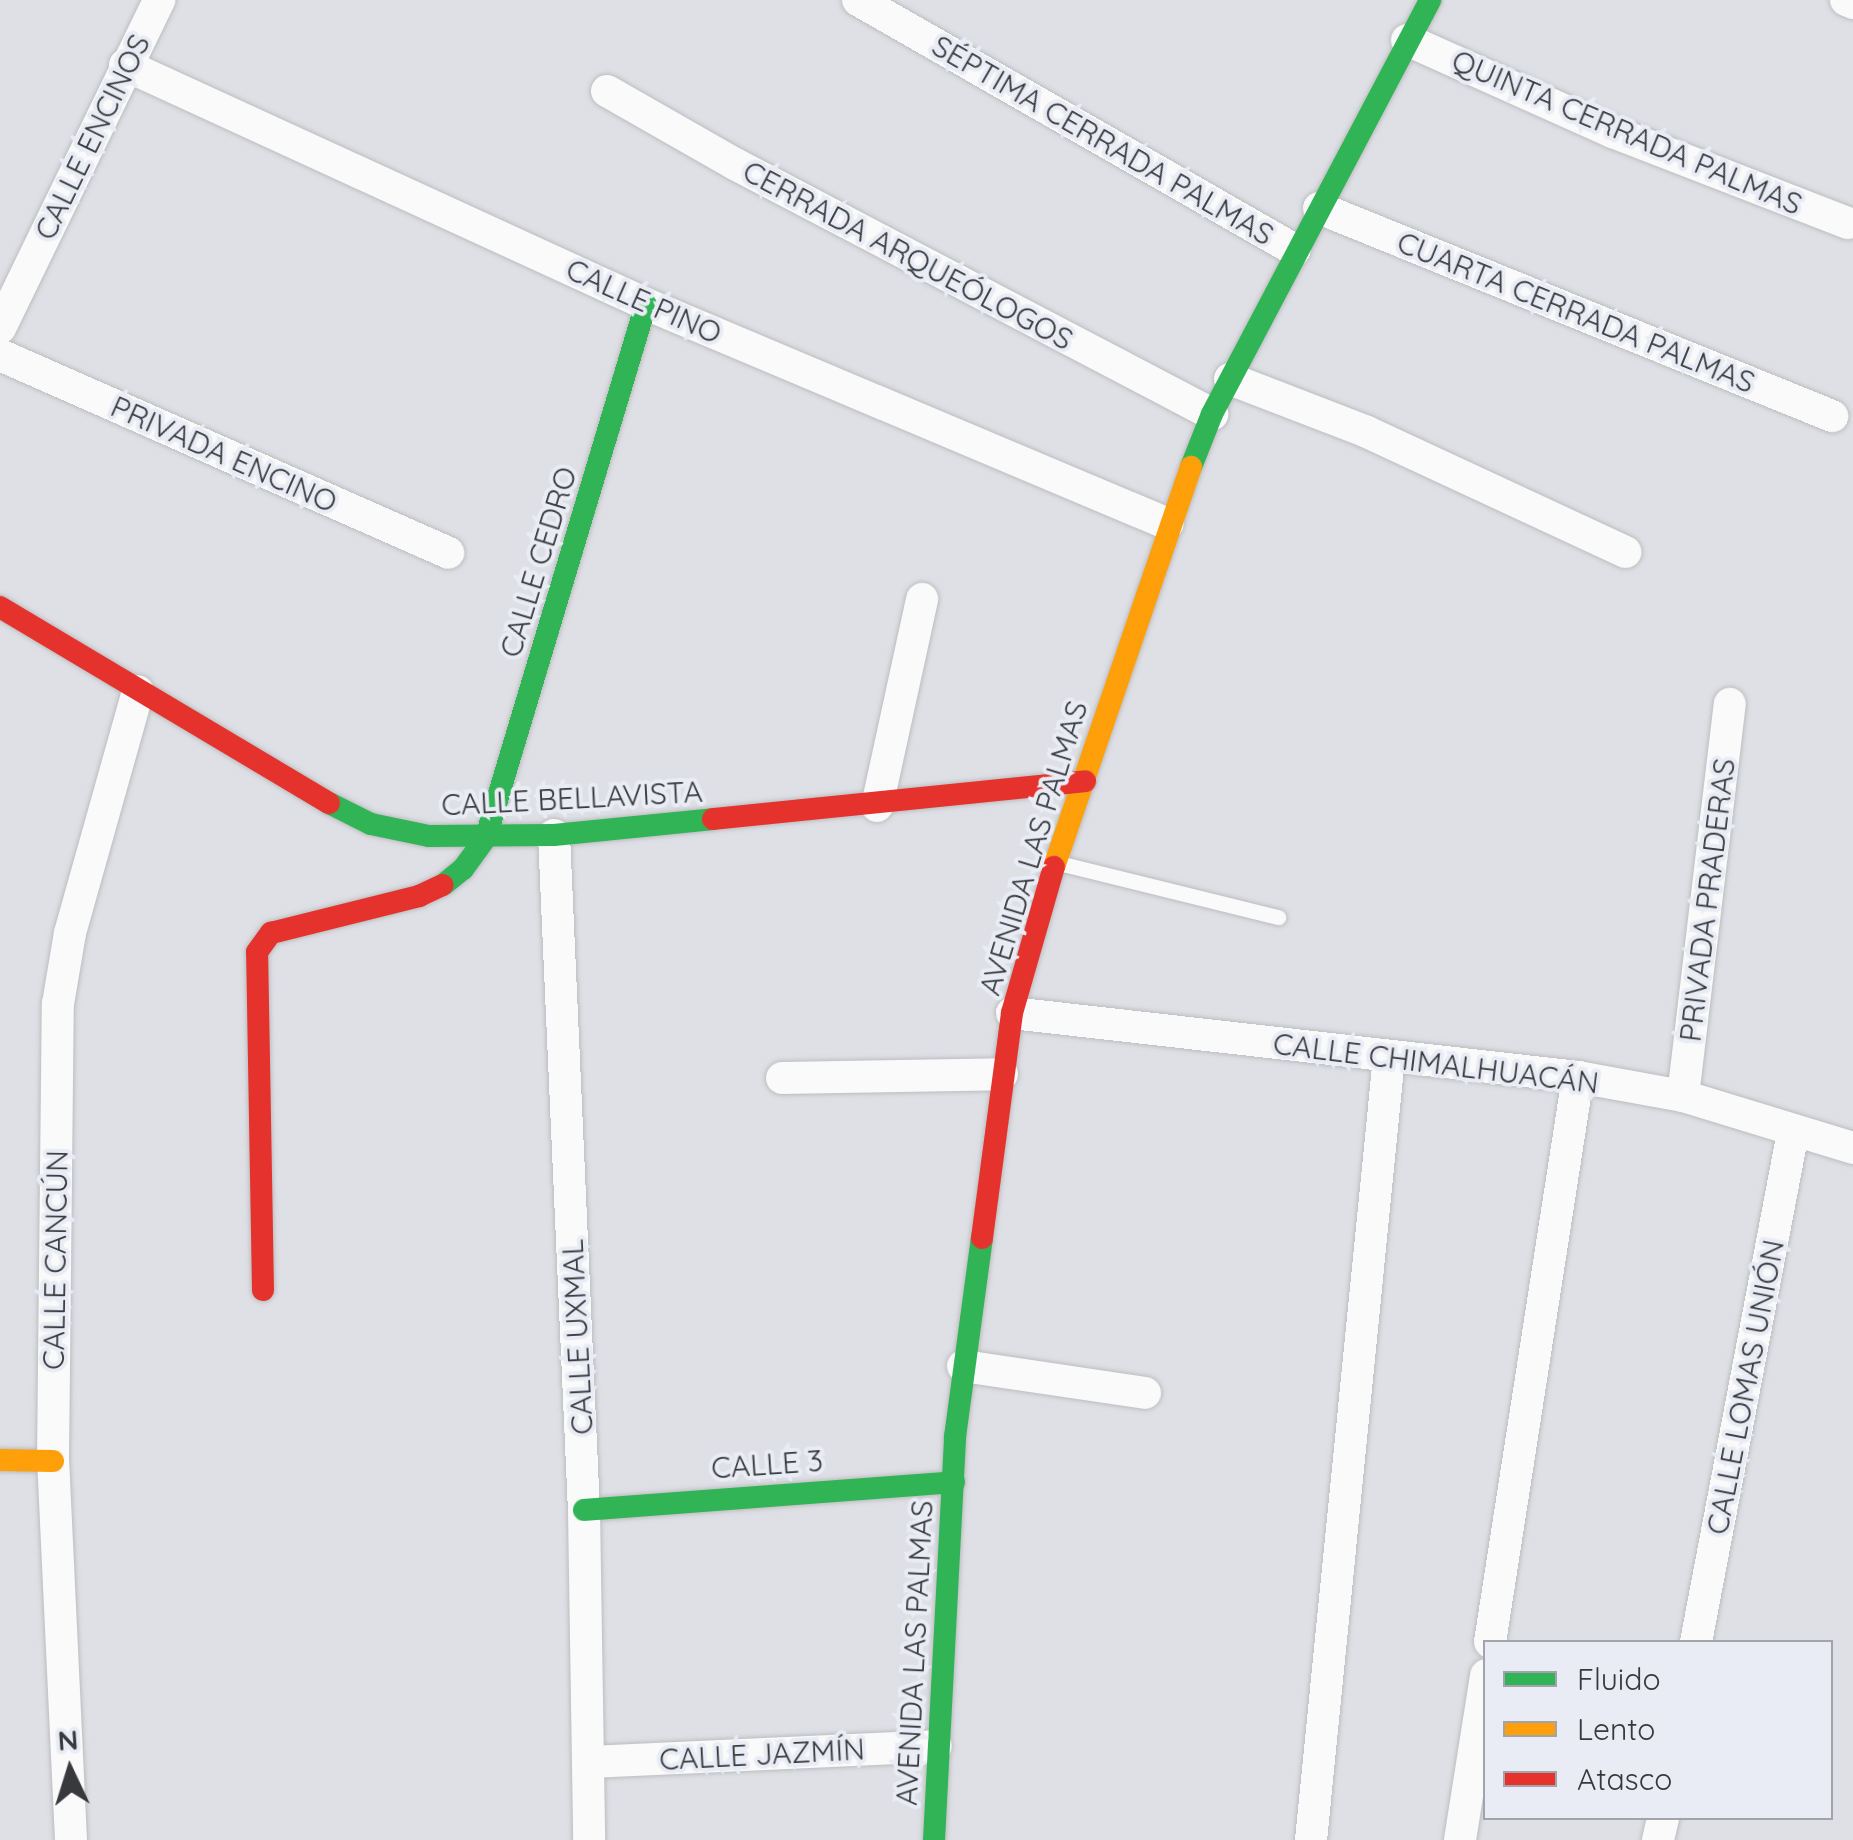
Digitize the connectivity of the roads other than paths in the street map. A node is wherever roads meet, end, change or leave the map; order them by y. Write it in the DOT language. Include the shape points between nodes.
graph roads {
  1 [pos="159,0"];
  2 [pos="858,0"];
  3 [pos="1430,0"];
  4 [pos="1846,0"];
  5 [pos="1853,4"];
  6 [pos="1407,40"];
  7 [pos="125,65"];
  8 [pos="607,91"];
  9 [pos="1319,208"];
  10 [pos="1848,223"];
  11 [pos="1295,250"];
  12 [pos="646,304"];
  13 [pos="1,332"];
  14 [pos="1230,379"];
  15 [pos="1212,414"];
  16 [pos="1832,416"];
  17 [pos="1168,524"];
  18 [pos="1626,552"];
  19 [pos="448,553"];
  20 [pos="922,599"];
  21 [pos="0,607"];
  22 [pos="138,691"];
  23 [pos="1730,704"];
  24 [pos="1085,781"];
  25 [pos="877,806"];
  26 [pos="554,835"];
  27 [pos="486,837"];
  28 [pos="1055,862"];
  29 [pos="1278,917"];
  30 [pos="1012,1013"];
  31 [pos="1389,1057"];
  32 [pos="1002,1074"];
  33 [pos="1578,1077"];
  34 [pos="782,1078"];
  35 [pos="1683,1096"];
  36 [pos="1793,1132"];
  37 [pos="1853,1148"];
  38 [pos="264,1290"];
  39 [pos="963,1366"];
  40 [pos="1145,1392"];
  41 [pos="0,1460"];
  42 [pos="53,1461"];
  43 [pos="954,1482"];
  44 [pos="584,1510"];
  45 [pos="1490,1640"];
  46 [pos="1696,1640"];
  47 [pos="1483,1693"];
  48 [pos="936,1746"];
  49 [pos="588,1762"];
  50 [pos="72,1840"];
  51 [pos="589,1840"];
  52 [pos="934,1840"];
  53 [pos="1312,1840"];
  54 [pos="1460,1840"];
  1 -- 7 [label="street, CALLE ENCINOS"];
  2 -- 11 [label="street, SÉPTIMA CERRADA PALMAS"];
  3 -- 6 [label="street, AVENIDA LAS PALMAS"];
  4 -- 5 [label="street"];
  6 -- 9 [label="street, AVENIDA LAS PALMAS"];
  6 -- 10 [label="street, QUINTA CERRADA PALMAS" via="1613,132"];
  7 -- 12 [label="street, CALLE PINO"];
  7 -- 13 [label="street, CALLE ENCINOS"];
  8 -- 15 [label="street, CERRADA ARQUEÓLOGOS"];
  9 -- 11 [label="street, AVENIDA LAS PALMAS"];
  9 -- 16 [label="street, CUARTA CERRADA PALMAS"];
  11 -- 14 [label="street, AVENIDA LAS PALMAS"];
  12 -- 17 [label="street, CALLE PINO"];
  12 -- 27 [label="street, CALLE CEDRO"];
  13 -- 19 [label="street, PRIVADA ENCINO"];
  14 -- 15 [label="street, AVENIDA LAS PALMAS"];
  14 -- 18 [label="street" via="1368,432"];
  15 -- 17 [label="street, AVENIDA LAS PALMAS"];
  17 -- 24 [label="street, AVENIDA LAS PALMAS"];
  20 -- 25 [label="street"];
  21 -- 22 [label="street, CALLE BELLAVISTA"];
  22 -- 27 [label="street, CALLE BELLAVISTA" via="371,824 429,836"];
  22 -- 42 [label="street, CALLE CANCÚN" via="70,934 58,1004"];
  23 -- 35 [label="street, PRIVADA PRADERAS"];
  24 -- 25 [label="street, CALLE BELLAVISTA"];
  24 -- 28 [label="street, AVENIDA LAS PALMAS"];
  25 -- 26 [label="street, CALLE BELLAVISTA"];
  26 -- 27 [label="street, CALLE BELLAVISTA"];
  26 -- 44 [label="street, CALLE UXMAL"];
  27 -- 38 [label="street" via="442,885 262,940 255,966"];
  28 -- 29 [label="lane"];
  28 -- 30 [label="street, AVENIDA LAS PALMAS"];
  30 -- 31 [label="street, CALLE CHIMALHUACÁN"];
  30 -- 32 [label="street, AVENIDA LAS PALMAS"];
  31 -- 33 [label="street, CALLE CHIMALHUACÁN"];
  31 -- 53 [label="street"];
  32 -- 34 [label="street"];
  32 -- 39 [label="street, AVENIDA LAS PALMAS"];
  33 -- 35 [label="street, CALLE CHIMALHUACÁN"];
  33 -- 45 [label="street"];
  35 -- 36 [label="street, CALLE CHIMALHUACÁN"];
  36 -- 37 [label="street, CALLE CHIMALHUACÁN"];
  36 -- 46 [label="street, CALLE LOMAS UNIÓN"];
  39 -- 40 [label="street"];
  39 -- 43 [label="street, AVENIDA LAS PALMAS"];
  41 -- 42 [label="street"];
  42 -- 50 [label="street, CALLE CANCÚN"];
  43 -- 44 [label="street, CALLE 3"];
  43 -- 48 [label="street, AVENIDA LAS PALMAS"];
  44 -- 49 [label="street, CALLE UXMAL"];
  47 -- 54 [label="street"];
  48 -- 49 [label="street, CALLE JAZMÍN"];
  48 -- 52 [label="street, AVENIDA LAS PALMAS"];
  49 -- 51 [label="street, CALLE UXMAL"];
}
